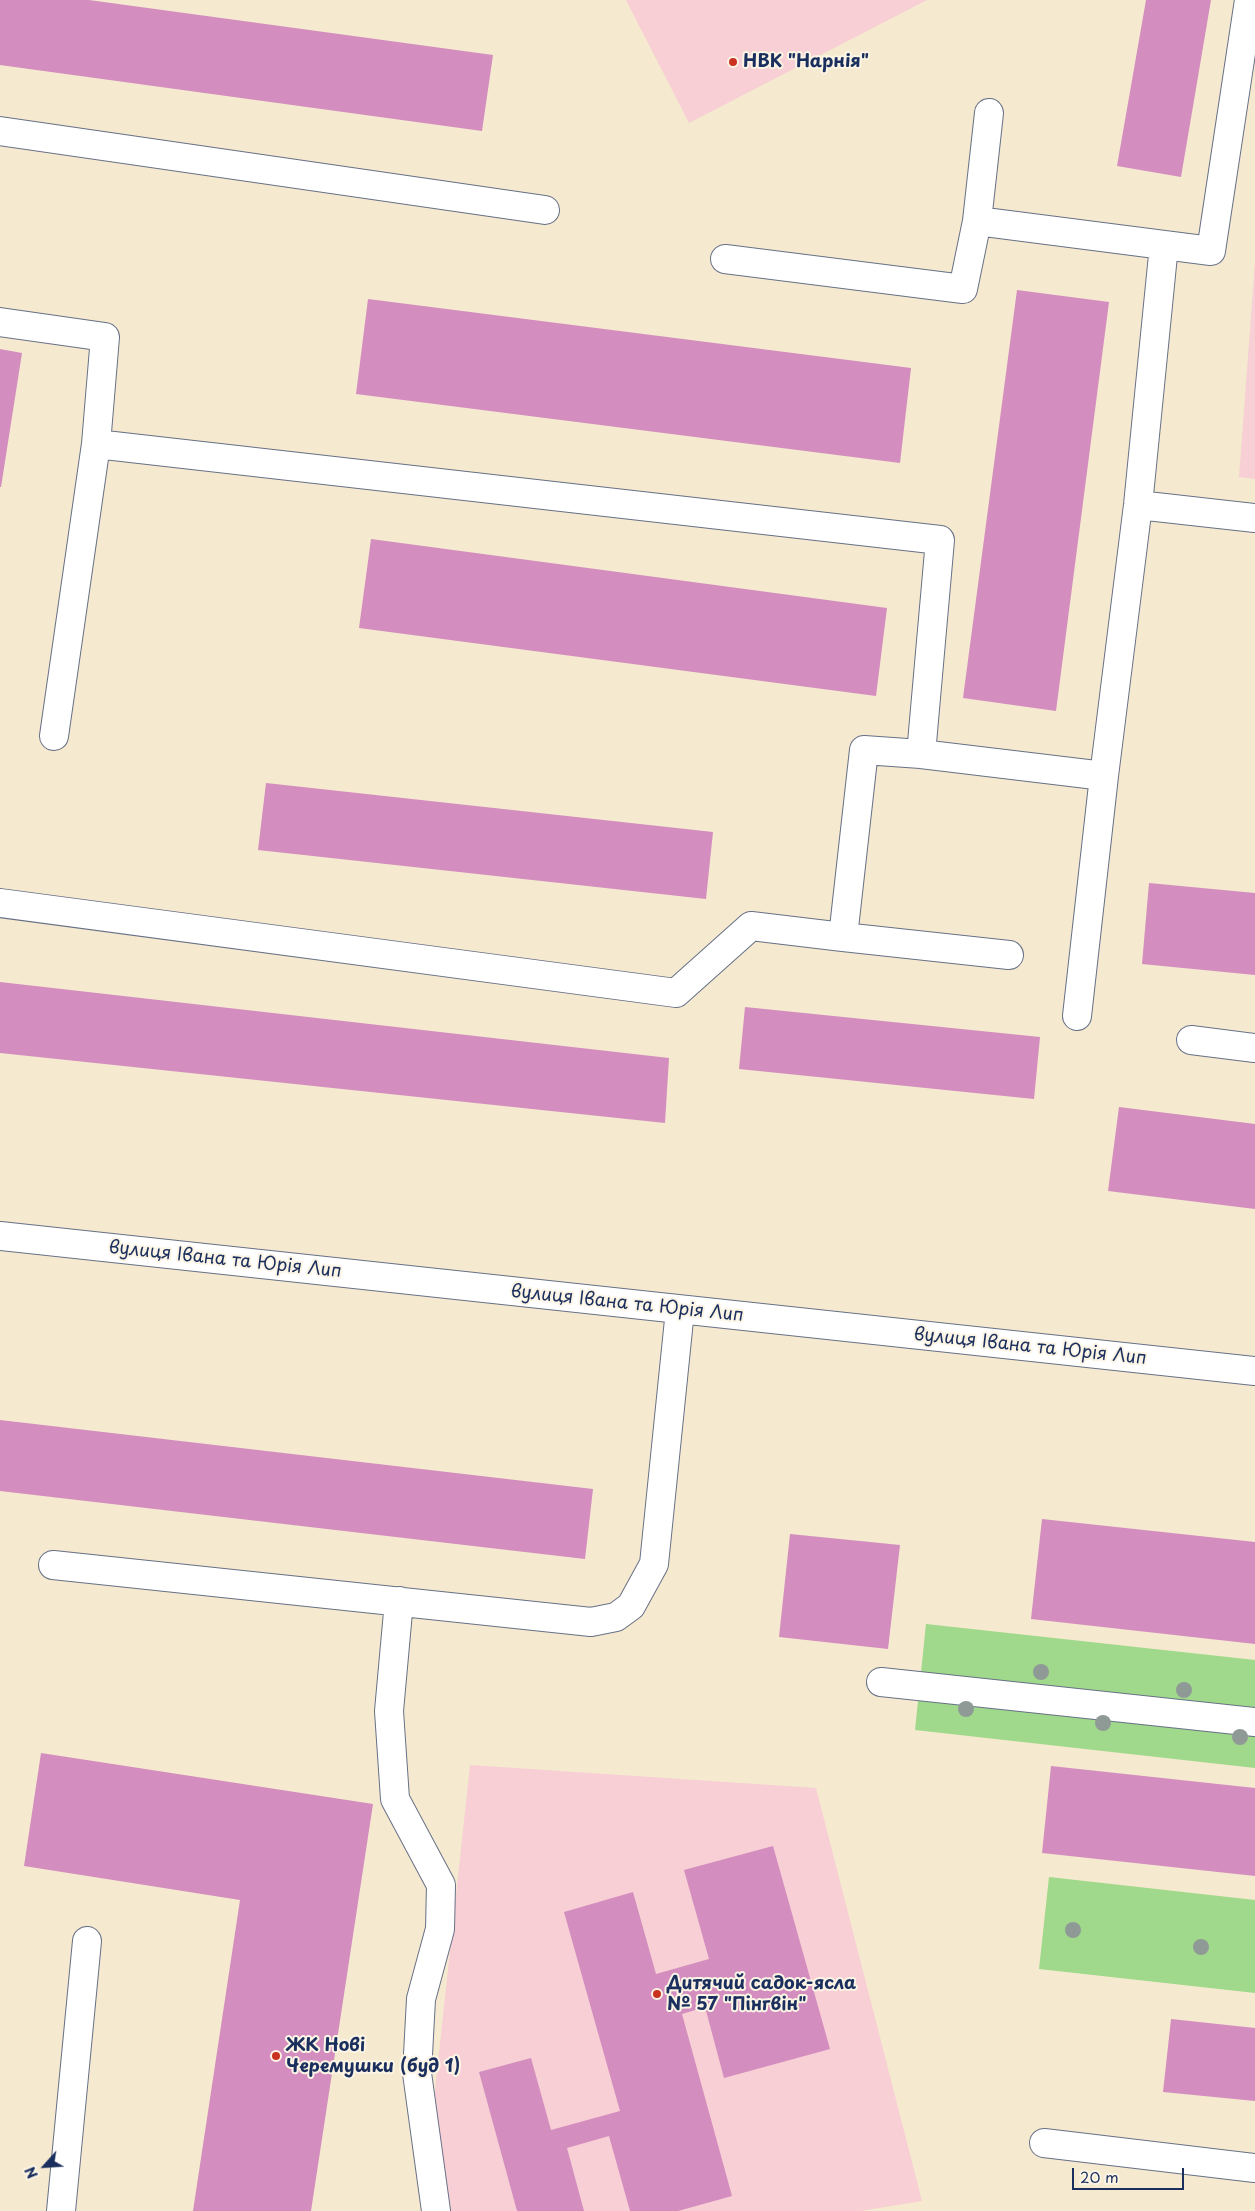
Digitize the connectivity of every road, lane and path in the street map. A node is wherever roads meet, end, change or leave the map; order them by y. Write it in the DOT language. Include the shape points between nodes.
graph roads {
  1 [pos="1249,0"];
  2 [pos="989,113"];
  3 [pos="0,131"];
  4 [pos="545,210"];
  5 [pos="977,221"];
  6 [pos="1164,245"];
  7 [pos="725,259"];
  8 [pos="0,322"];
  9 [pos="96,444"];
  10 [pos="1138,506"];
  11 [pos="1255,518"];
  12 [pos="54,736"];
  13 [pos="921,754"];
  14 [pos="1104,776"];
  15 [pos="0,903"];
  16 [pos="843,937"];
  17 [pos="1009,955"];
  18 [pos="1077,1016"];
  19 [pos="1191,1040"];
  20 [pos="1255,1048"];
  21 [pos="0,1236"];
  22 [pos="680,1310"];
  23 [pos="1255,1371"];
  24 [pos="53,1565"];
  25 [pos="399,1601"];
  26 [pos="881,1682"];
  27 [pos="1255,1722"];
  28 [pos="87,1941"];
  29 [pos="1044,2142"];
  30 [pos="1255,2168"];
  31 [pos="61,2211"];
  32 [pos="436,2211"];
  1 -- 6 [label="street" via="1211,252"];
  2 -- 5 [label="street"];
  3 -- 4 [label="street"];
  5 -- 6 [label="street"];
  5 -- 7 [label="street" via="963,289"];
  6 -- 10 [label="street"];
  8 -- 9 [label="street" via="105,337"];
  9 -- 12 [label="street"];
  9 -- 13 [label="street" via="940,540"];
  10 -- 11 [label="street"];
  10 -- 14 [label="street"];
  13 -- 14 [label="street"];
  13 -- 16 [label="street" via="864,750"];
  14 -- 18 [label="street"];
  15 -- 16 [label="street" via="676,993 751,926"];
  16 -- 17 [label="street"];
  19 -- 20 [label="street"];
  21 -- 22 [label="street, вулиця Івана та Юрія Лип"];
  22 -- 23 [label="street, вулиця Івана та Юрія Лип"];
  22 -- 25 [label="street" via="654,1564 631,1606 616,1617 591,1622"];
  24 -- 25 [label="street"];
  25 -- 32 [label="street" via="389,1711 395,1799 441,1885 440,1928 420,1998 418,2073"];
  26 -- 27 [label="street"];
  28 -- 31 [label="street"];
  29 -- 30 [label="street"];
}
